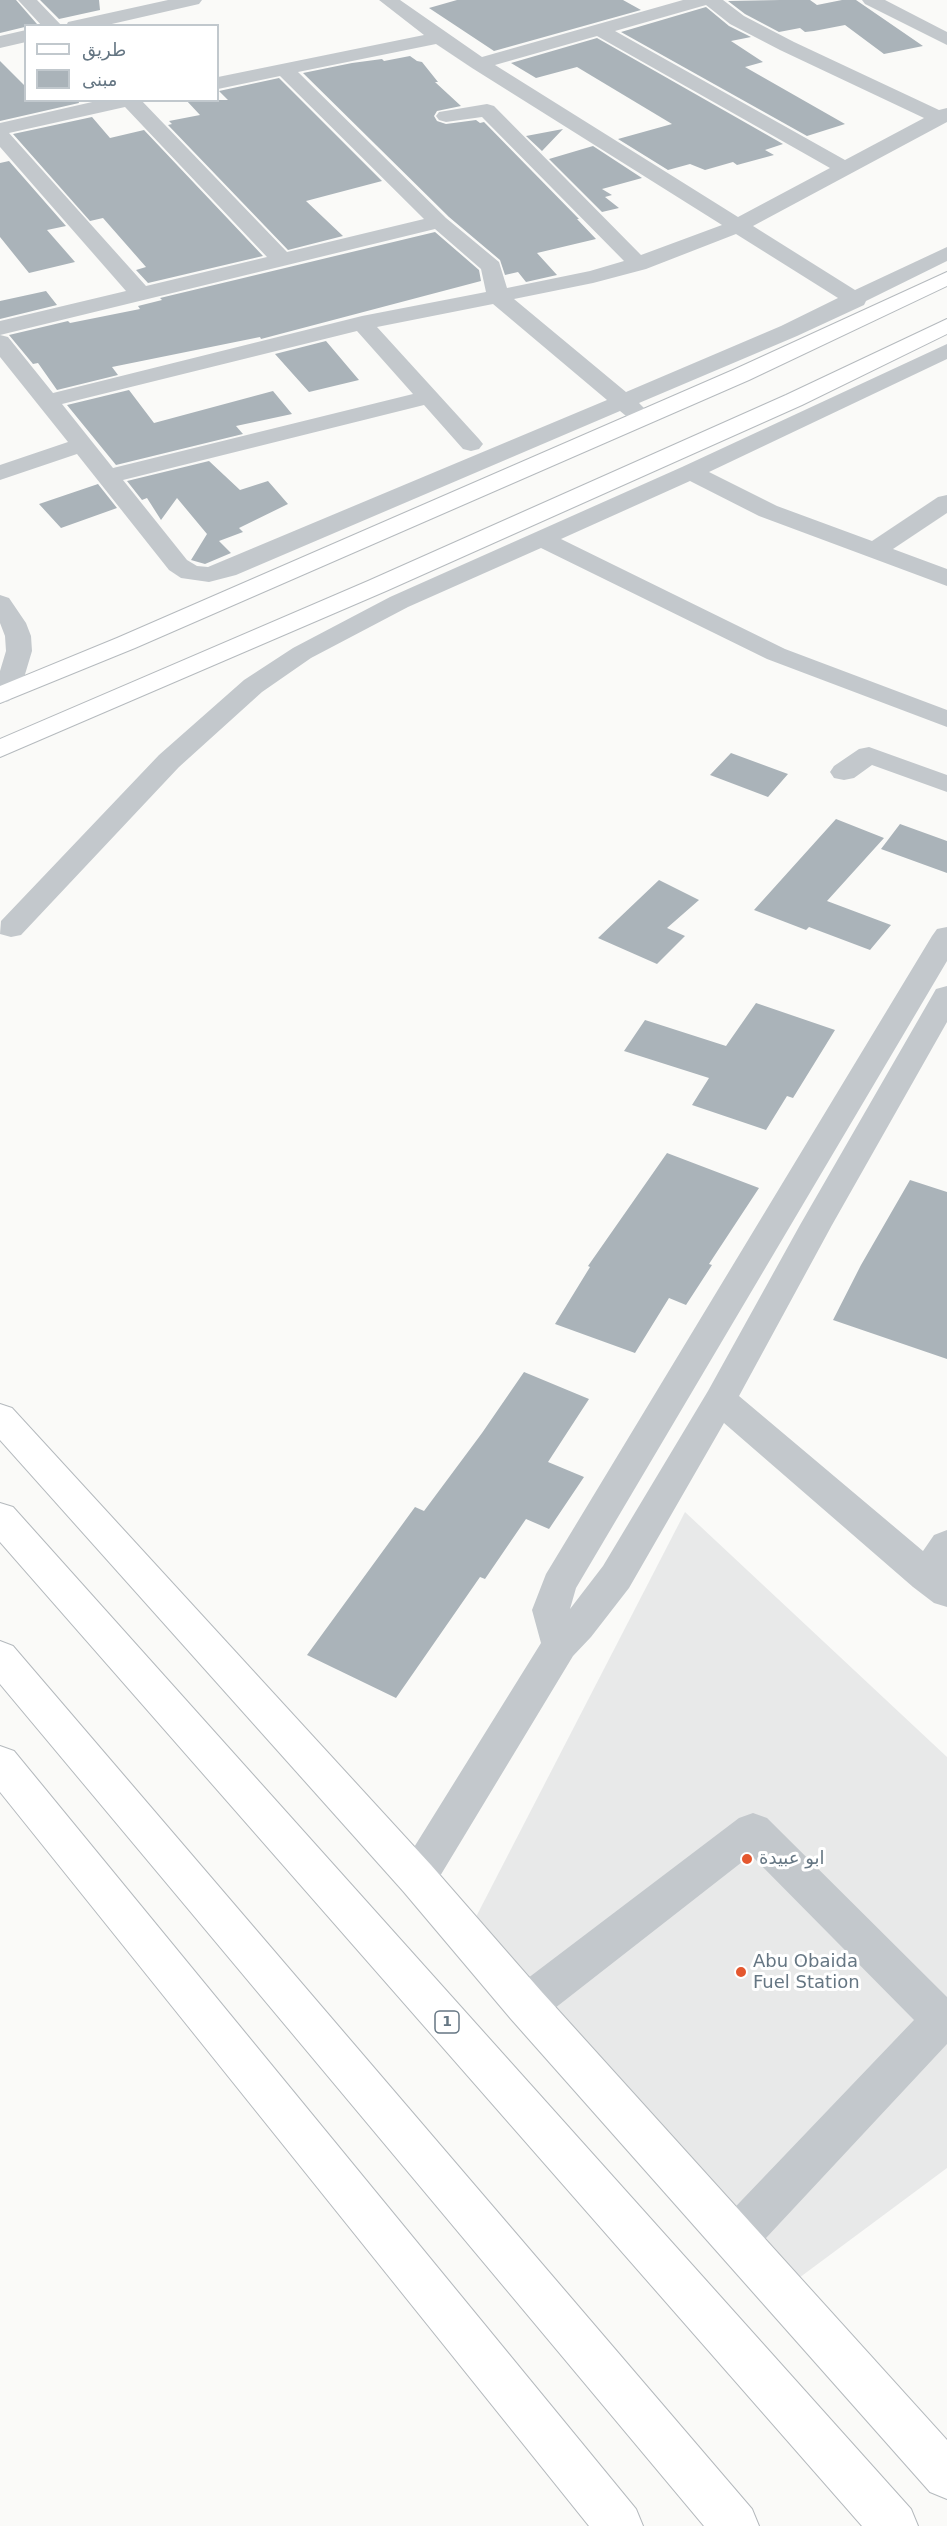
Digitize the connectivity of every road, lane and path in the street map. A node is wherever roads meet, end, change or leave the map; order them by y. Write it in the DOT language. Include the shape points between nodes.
graph roads {
  1 [pos="27,0"];
  2 [pos="193,0"];
  3 [pos="702,0"];
  4 [pos="711,0"];
  5 [pos="871,0"];
  6 [pos="420,3"];
  7 [pos="394,4"];
  8 [pos="50,24"];
  9 [pos="84,24"];
  10 [pos="600,30"];
  11 [pos="24,36"];
  12 [pos="439,38"];
  13 [pos="947,39"];
  14 [pos="0,42"];
  15 [pos="479,64"];
  16 [pos="284,69"];
  17 [pos="219,83"];
  18 [pos="120,102"];
  19 [pos="131,102"];
  20 [pos="446,116"];
  21 [pos="943,116"];
  22 [pos="0,129"];
  23 [pos="0,135"];
  24 [pos="844,168"];
  25 [pos="439,222"];
  26 [pos="736,227"];
  27 [pos="947,253"];
  28 [pos="281,259"];
  29 [pos="638,264"];
  30 [pos="947,278"];
  31 [pos="140,294"];
  32 [pos="498,297"];
  33 [pos="856,300"];
  34 [pos="362,323"];
  35 [pos="947,326"];
  36 [pos="0,327"];
  37 [pos="0,342"];
  38 [pos="947,351"];
  39 [pos="24,373"];
  40 [pos="0,381"];
  41 [pos="429,397"];
  42 [pos="47,401"];
  43 [pos="624,402"];
  44 [pos="643,418"];
  45 [pos="471,444"];
  46 [pos="82,445"];
  47 [pos="690,472"];
  48 [pos="0,473"];
  49 [pos="108,477"];
  50 [pos="504,479"];
  51 [pos="947,502"];
  52 [pos="547,510"];
  53 [pos="540,538"];
  54 [pos="874,551"];
  55 [pos="947,578"];
  56 [pos="377,586"];
  57 [pos="399,602"];
  58 [pos="0,603"];
  59 [pos="0,695"];
  60 [pos="947,720"];
  61 [pos="0,749"];
  62 [pos="844,772"];
  63 [pos="947,784"];
  64 [pos="11,928"];
  65 [pos="947,936"];
  66 [pos="947,996"];
  67 [pos="720,1400"];
  68 [pos="0,1418"];
  69 [pos="0,1517"];
  70 [pos="947,1545"];
  71 [pos="937,1584"];
  72 [pos="560,1645"];
  73 [pos="0,1657"];
  74 [pos="0,1763"];
  75 [pos="417,1878"];
  76 [pos="526,2005"];
  77 [pos="736,2238"];
  78 [pos="947,2475"];
  79 [pos="619,2526"];
  80 [pos="735,2526"];
  81 [pos="894,2526"];
  1 -- 8 [label="street"];
  2 -- 9 [label="street"];
  3 -- 10 [label="street"];
  4 -- 21 [label="street" via="737,20 787,46"];
  5 -- 13 [label="street"];
  6 -- 7 [label="street"];
  7 -- 12 [label="street"];
  10 -- 15 [label="street"];
  10 -- 24 [label="street"];
  11 -- 14 [label="street"];
  12 -- 15 [label="street"];
  12 -- 16 [label="street"];
  15 -- 26 [label="street"];
  16 -- 17 [label="street"];
  16 -- 25 [label="street"];
  18 -- 22 [label="street"];
  19 -- 28 [label="street"];
  20 -- 29 [label="street" via="487,110"];
  21 -- 24 [label="street"];
  23 -- 31 [label="street"];
  24 -- 26 [label="street"];
  25 -- 28 [label="street"];
  25 -- 32 [label="street" via="491,267"];
  26 -- 29 [label="street"];
  26 -- 33 [label="street"];
  27 -- 33 [label="street"];
  28 -- 31 [label="street"];
  29 -- 32 [label="street"];
  30 -- 44 [label="main road"];
  31 -- 36 [label="street"];
  32 -- 34 [label="street"];
  32 -- 43 [label="street"];
  33 -- 43 [label="street"];
  34 -- 41 [label="street"];
  34 -- 42 [label="street"];
  35 -- 52 [label="main road"];
  37 -- 39 [label="street"];
  38 -- 47 [label="street"];
  39 -- 40 [label="street"];
  39 -- 42 [label="street"];
  41 -- 45 [label="street"];
  41 -- 49 [label="street"];
  42 -- 46 [label="street"];
  43 -- 44 [label="street"];
  43 -- 49 [label="street" via="219,574 190,573 178,565"];
  44 -- 50 [label="main road"];
  46 -- 48 [label="street"];
  46 -- 49 [label="street"];
  47 -- 53 [label="street"];
  47 -- 54 [label="street" via="768,511"];
  50 -- 52 [label="main road" via="500,486 508,501"];
  50 -- 59 [label="main road"];
  51 -- 54 [label="street"];
  52 -- 56 [label="main road"];
  53 -- 57 [label="street"];
  53 -- 60 [label="street" via="776,654"];
  54 -- 55 [label="street"];
  56 -- 57 [label="main road"];
  56 -- 61 [label="main road"];
  57 -- 64 [label="street" via="302,653 253,686 169,761"];
  58 -- 59 [label="street" via="13,623 19,651 13,673"];
  62 -- 63 [label="street" via="869,755"];
  65 -- 72 [label="street" via="559,1585 551,1610"];
  66 -- 67 [label="street"];
  67 -- 71 [label="street"];
  67 -- 72 [label="street" via="616,1577"];
  68 -- 75 [label="main road"];
  69 -- 81 [label="main road, 1"];
  70 -- 71 [label="street"];
  72 -- 75 [label="street"];
  73 -- 80 [label="main road"];
  74 -- 79 [label="main road"];
  75 -- 76 [label="main road"];
  76 -- 77 [label="main road"];
  76 -- 77 [label="street" via="753,1830 942,2020"];
  77 -- 78 [label="main road"];
}
